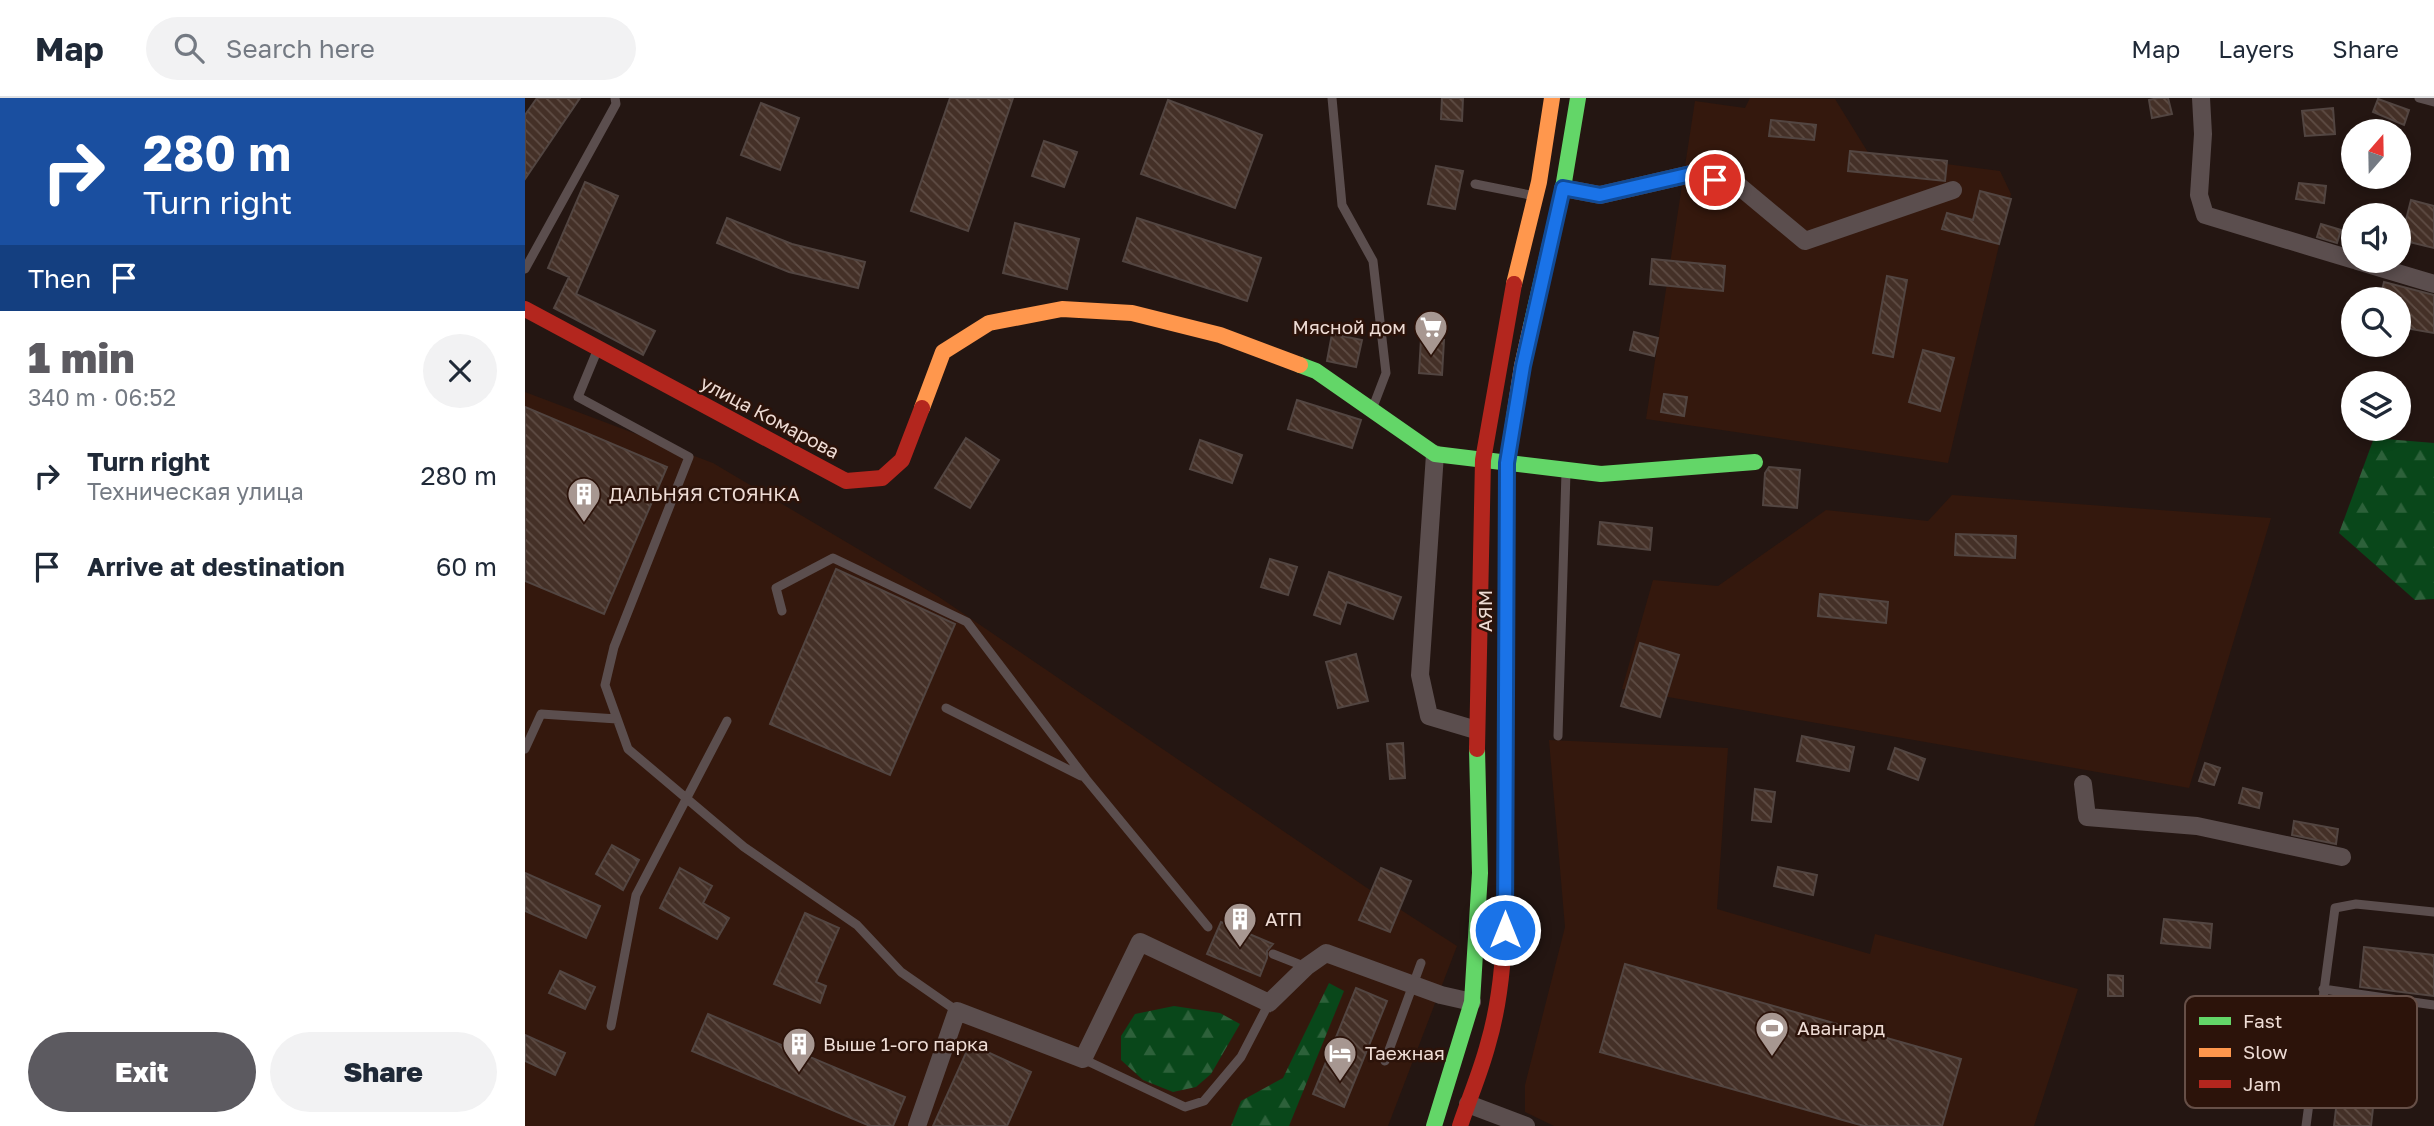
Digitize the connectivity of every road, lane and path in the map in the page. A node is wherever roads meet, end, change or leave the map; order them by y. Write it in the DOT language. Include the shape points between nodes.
graph roads {
  1 [pos="615,98"];
  2 [pos="1332,98"];
  3 [pos="1552,98"];
  4 [pos="1578,98"];
  5 [pos="2201,98"];
  6 [pos="2419,98"];
  7 [pos="2434,102"];
  8 [pos="1475,184"];
  9 [pos="1563,188"];
  10 [pos="1953,190"];
  11 [pos="1535,196"];
  12 [pos="2341,256"];
  13 [pos="525,269"];
  14 [pos="2398,273"];
  15 [pos="2434,284"];
  16 [pos="525,310"];
  17 [pos="598,348"];
  18 [pos="1372,409"];
  19 [pos="1435,454"];
  20 [pos="1483,460"];
  21 [pos="1755,462"];
  22 [pos="1507,463"];
  23 [pos="1566,472"];
  24 [pos="782,611"];
  25 [pos="946,708"];
  26 [pos="617,719"];
  27 [pos="727,721"];
  28 [pos="1476,730"];
  29 [pos="1558,736"];
  30 [pos="525,749"];
  31 [pos="1086,779"];
  32 [pos="2083,784"];
  33 [pos="687,799"];
  34 [pos="2342,857"];
  35 [pos="2434,912"];
  36 [pos="1207,926"];
  37 [pos="1273,954"];
  38 [pos="1421,963"];
  39 [pos="1306,967"];
  40 [pos="1413,984"];
  41 [pos="2323,989"];
  42 [pos="2322,996"];
  43 [pos="2372,996"];
  44 [pos="1472,1002"];
  45 [pos="1269,1003"];
  46 [pos="957,1011"];
  47 [pos="611,1026"];
  48 [pos="1083,1059"];
  49 [pos="1385,1061"];
  50 [pos="1468,1104"];
  51 [pos="2308,1108"];
  52 [pos="917,1126"];
  53 [pos="1434,1126"];
  54 [pos="1460,1126"];
  55 [pos="1526,1126"];
  56 [pos="2306,1126"];
  1 -- 13 [label="lane" via="616,104"];
  2 -- 18 [label="lane" via="1342,205 1373,261 1386,373"];
  3 -- 11 [label="main road, АЯМ"];
  4 -- 9 [label="main road, АЯМ"];
  5 -- 12 [label="street" via="2199,195 2205,215"];
  6 -- 7 [label="lane"];
  8 -- 11 [label="lane"];
  9 -- 10 [label="street" via="1600,195 1691,174 1739,186 1805,241"];
  9 -- 22 [label="main road, АЯМ" via="1523,366"];
  11 -- 20 [label="main road, АЯМ" via="1508,310"];
  14 -- 15 [label="street"];
  16 -- 17 [label="main road, улица Комарова"];
  17 -- 18 [label="main road, улица Комарова" via="846,481 882,478 902,460 943,352 989,323 1062,309 1132,313 1220,335 1316,371"];
  17 -- 26 [label="lane" via="578,397 689,457 614,647 605,685"];
  18 -- 19 [label="main road, улица Комарова"];
  19 -- 20 [label="main road"];
  19 -- 28 [label="street" via="1420,675 1429,716"];
  20 -- 22 [label="main road"];
  20 -- 28 [label="main road, АЯМ"];
  21 -- 23 [label="main road" via="1601,474"];
  22 -- 23 [label="main road"];
  22 -- 50 [label="main road, АЯМ" via="1505,930 1489,1042"];
  23 -- 29 [label="lane"];
  24 -- 31 [label="lane" via="776,588 833,558 967,622"];
  25 -- 31 [label="lane"];
  26 -- 30 [label="lane" via="541,714"];
  26 -- 33 [label="lane" via="628,749"];
  27 -- 33 [label="lane"];
  28 -- 44 [label="main road, АЯМ" via="1480,873"];
  31 -- 36 [label="lane"];
  32 -- 34 [label="street" via="2087,817 2197,826"];
  33 -- 46 [label="lane" via="744,847 857,925 901,972"];
  33 -- 47 [label="lane" via="636,895"];
  35 -- 41 [label="lane" via="2356,904 2335,908"];
  37 -- 39 [label="lane"];
  38 -- 40 [label="lane"];
  39 -- 40 [label="street" via="1326,953"];
  39 -- 45 [label="street"];
  40 -- 44 [label="street"];
  40 -- 49 [label="lane"];
  41 -- 42 [label="lane"];
  41 -- 43 [label="lane"];
  44 -- 53 [label="main road, АЯМ"];
  45 -- 48 [label="lane" via="1241,1057 1204,1101 1185,1107"];
  45 -- 48 [label="street" via="1140,943"];
  46 -- 48 [label="street"];
  46 -- 52 [label="street"];
  50 -- 54 [label="main road, АЯМ"];
  50 -- 55 [label="street"];
  51 -- 56 [label="lane"];
}
